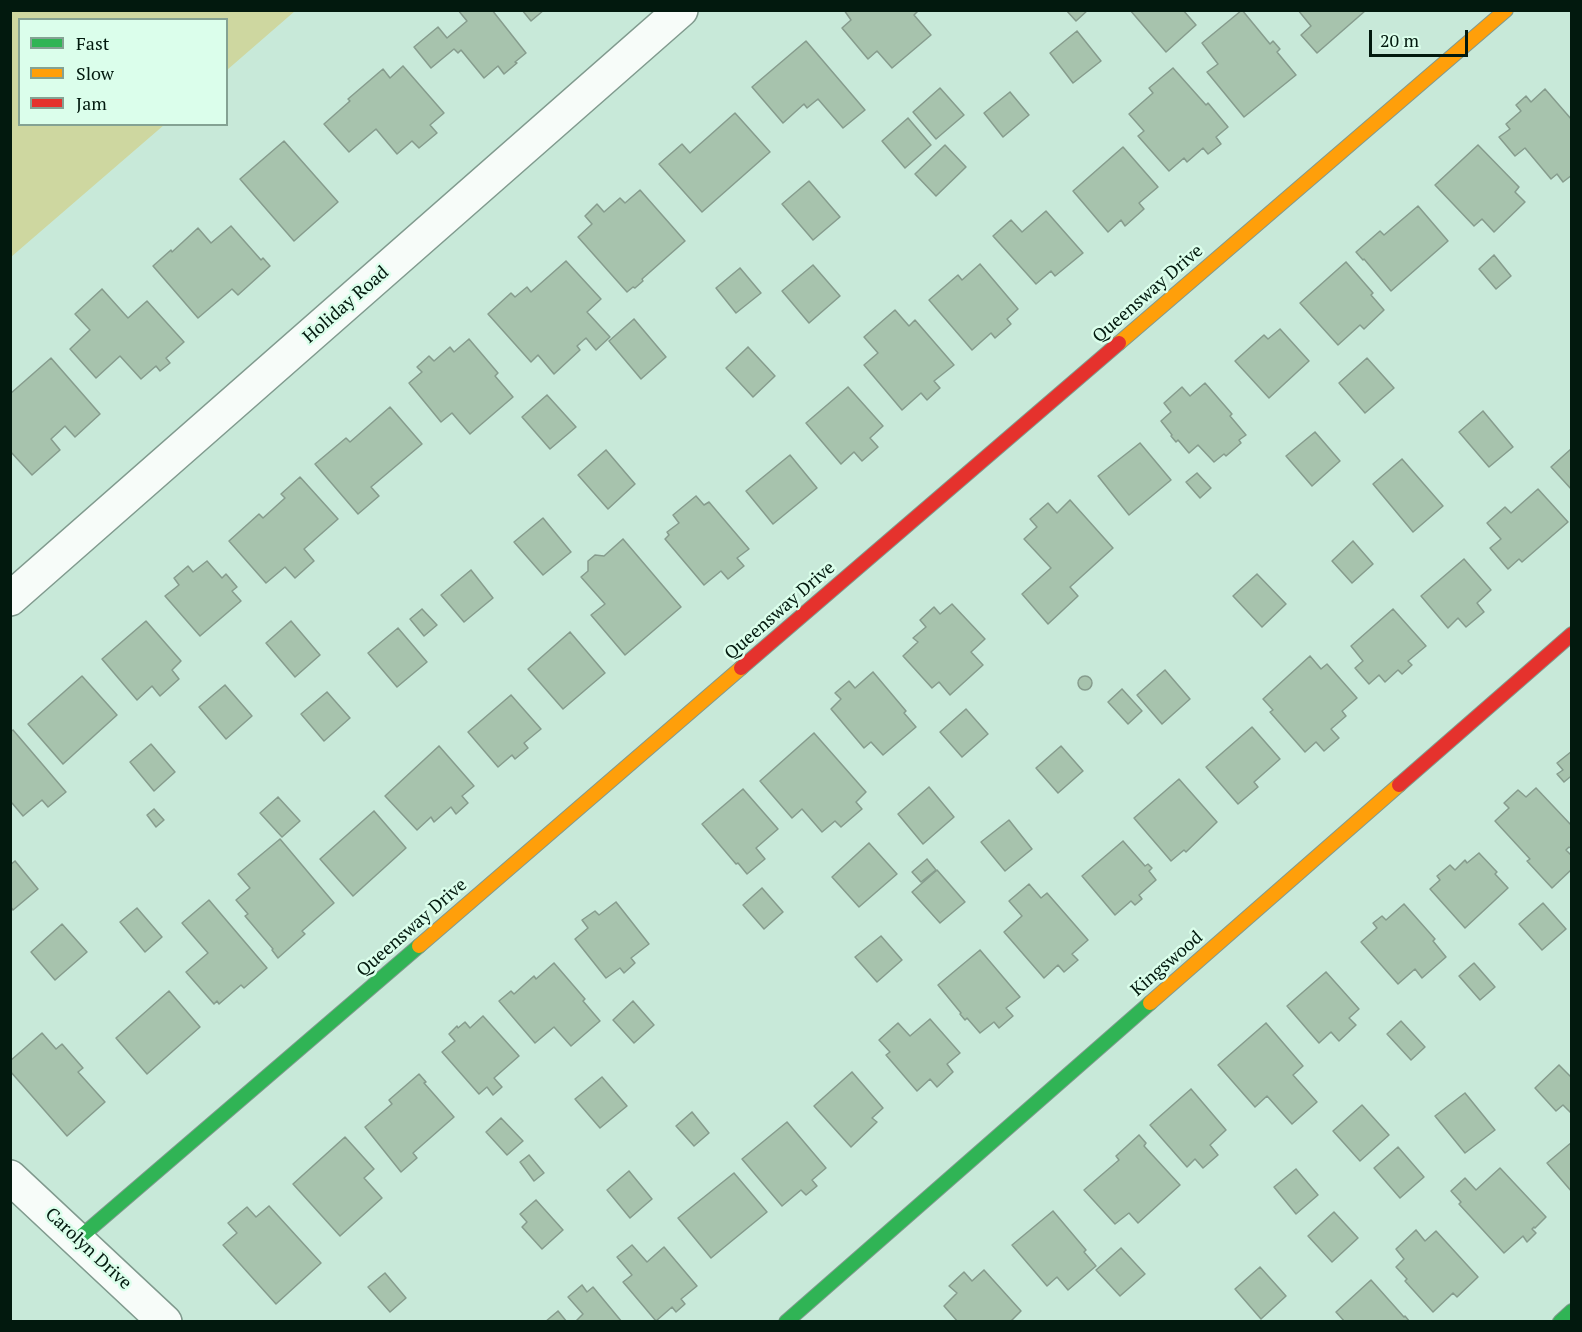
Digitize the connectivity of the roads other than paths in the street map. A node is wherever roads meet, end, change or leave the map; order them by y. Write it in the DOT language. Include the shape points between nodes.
graph roads {
  1 [pos="681,10"];
  2 [pos="1506,10"];
  3 [pos="10,599"];
  4 [pos="1572,634"];
  5 [pos="10,1177"];
  6 [pos="78,1239"];
  7 [pos="1572,1311"];
  8 [pos="165,1322"];
  9 [pos="786,1322"];
  10 [pos="1560,1322"];
  1 -- 3 [label="street, Holiday Road"];
  2 -- 6 [label="street, Queensway Drive"];
  4 -- 9 [label="street, Kingswood"];
  5 -- 6 [label="street, Carolyn Drive"];
  6 -- 8 [label="street, Carolyn Drive"];
  7 -- 10 [label="street"];
}
